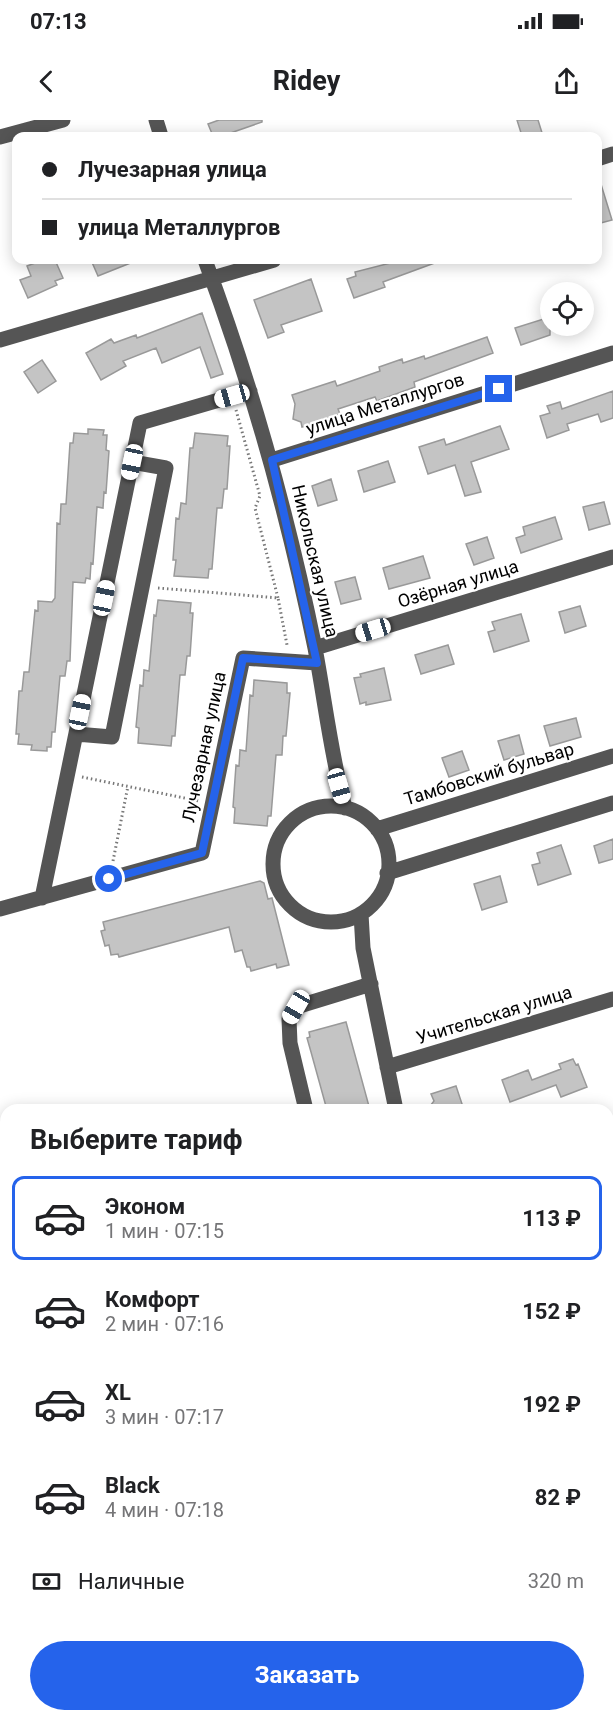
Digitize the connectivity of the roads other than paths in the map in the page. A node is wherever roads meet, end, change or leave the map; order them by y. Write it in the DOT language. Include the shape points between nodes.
graph roads {
  1 [pos="63,120"];
  2 [pos="19,132"];
  3 [pos="206,264"];
  4 [pos="261,264"];
  5 [pos="212,279"];
  6 [pos="0,340"];
  7 [pos="613,353"];
  8 [pos="250,391"];
  9 [pos="272,460"];
  10 [pos="132,462"];
  11 [pos="613,557"];
  12 [pos="316,656"];
  13 [pos="76,734"];
  14 [pos="613,756"];
  15 [pos="613,803"];
  16 [pos="345,808"];
  17 [pos="377,829"];
  18 [pos="387,873"];
  19 [pos="42,898"];
  20 [pos="0,909"];
  21 [pos="361,914"];
  22 [pos="371,984"];
  23 [pos="613,999"];
  24 [pos="387,1067"];
  25 [pos="305,1104"];
  26 [pos="395,1104"];
  1 -- 2 [label="street"];
  3 -- 5 [label="street, Никольская улица"];
  4 -- 5 [label="street"];
  5 -- 6 [label="street"];
  5 -- 8 [label="street, Никольская улица"];
  7 -- 9 [label="street, улица Металлургов"];
  8 -- 9 [label="street, Никольская улица"];
  8 -- 10 [label="street" via="140,423"];
  9 -- 12 [label="street, Никольская улица"];
  10 -- 13 [label="street"];
  10 -- 13 [label="street" via="166,468 112,737"];
  11 -- 12 [label="street, Озёрная улица"];
  12 -- 16 [label="street, Никольская улица" via="333,764"];
  12 -- 19 [label="street, Лучезарная улица" via="290,661 243,658 202,853"];
  13 -- 19 [label="street"];
  14 -- 17 [label="street, Тамбовский бульвар"];
  15 -- 18 [label="street"];
  16 -- 17 [label="street" via="363,816"];
  16 -- 21 [label="street" via="326,806 292,821 276,845 273,873 290,906 306,916 324,922 349,920"];
  17 -- 18 [label="street" via="386,846"];
  18 -- 21 [label="street" via="376,901"];
  19 -- 20 [label="street, Лучезарная улица"];
  21 -- 22 [label="street"];
  22 -- 24 [label="street"];
  22 -- 25 [label="street" via="296,1007 289,1019 290,1042"];
  23 -- 24 [label="street, Учительская улица"];
  24 -- 26 [label="street"];
}
